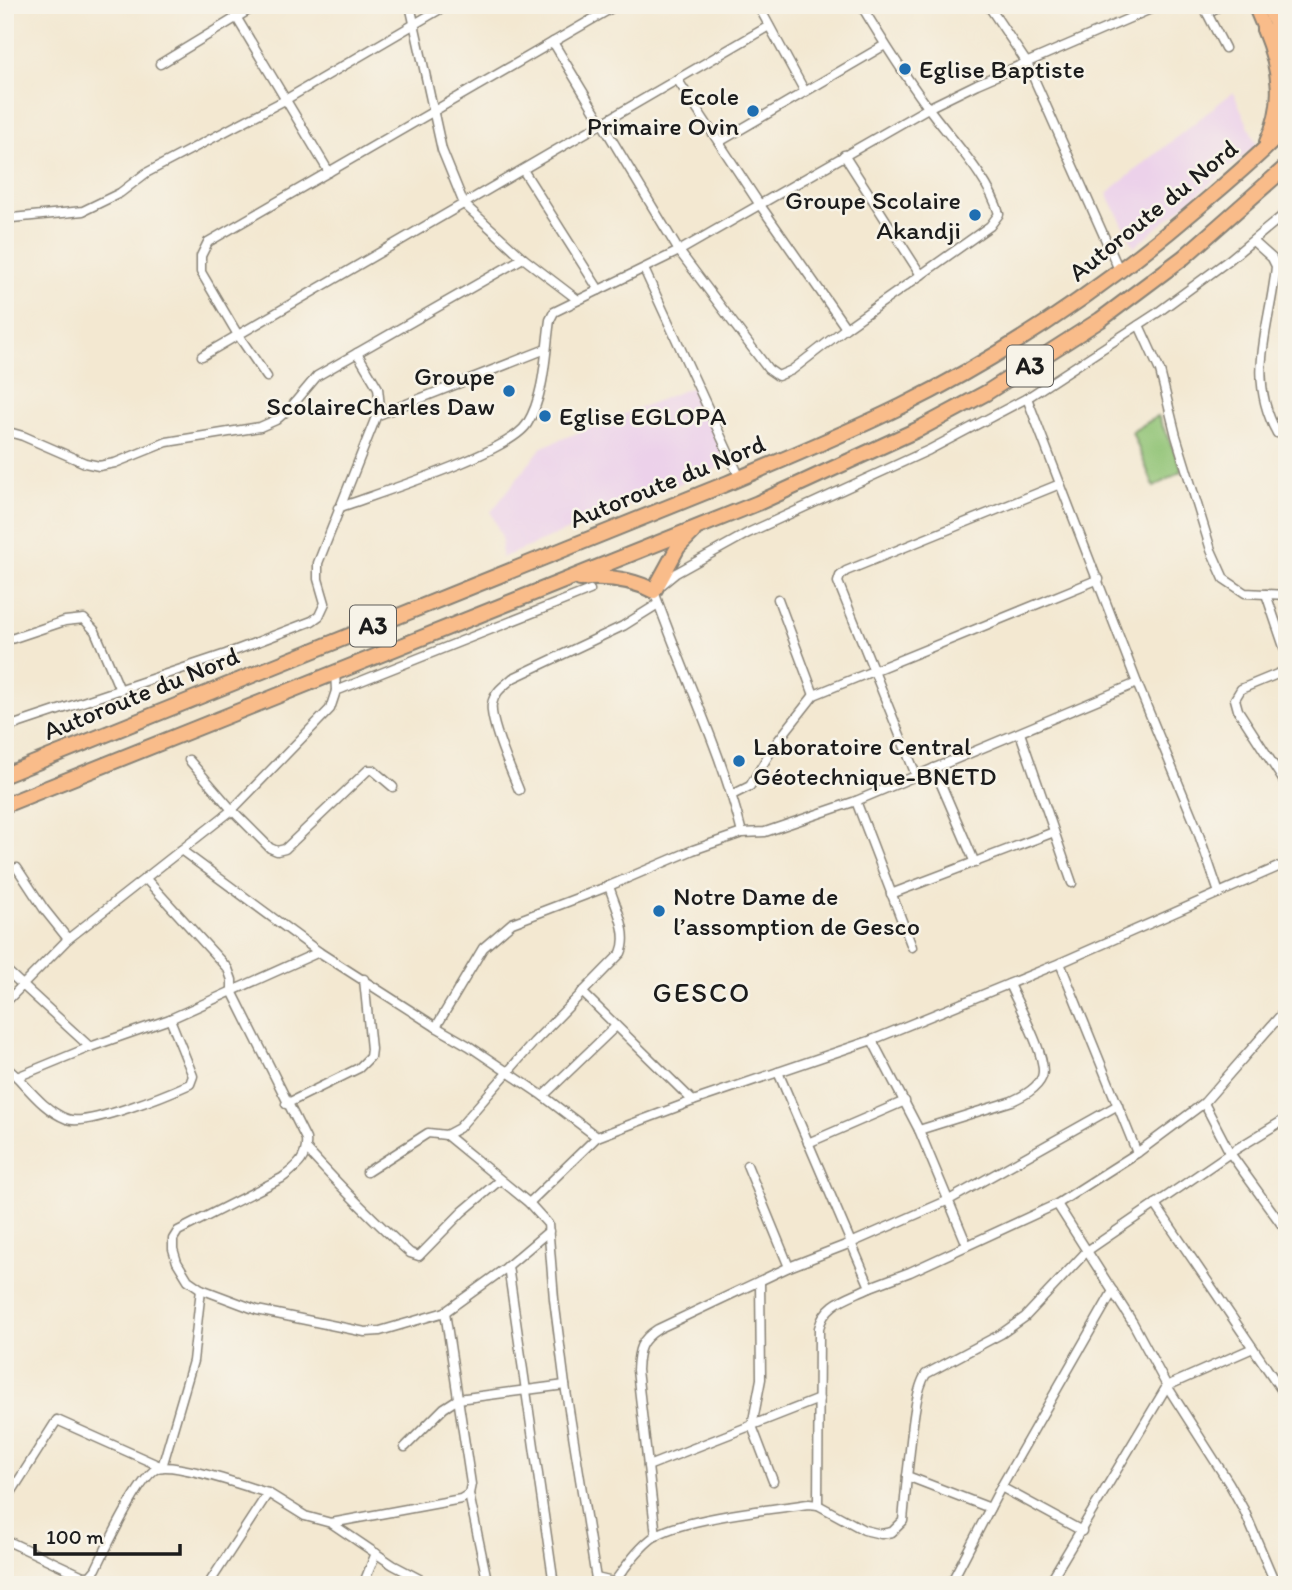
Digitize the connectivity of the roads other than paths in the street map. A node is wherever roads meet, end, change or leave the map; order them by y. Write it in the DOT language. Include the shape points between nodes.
graph roads {
  1 [pos="229,5"];
  2 [pos="257,5"];
  3 [pos="410,5"];
  4 [pos="447,5"];
  5 [pos="617,5"];
  6 [pos="758,5"];
  7 [pos="861,5"];
  8 [pos="988,5"];
  9 [pos="1160,5"];
  10 [pos="1222,5"];
  11 [pos="1254,5"];
  12 [pos="1268,5"];
  13 [pos="1205,9"];
  14 [pos="236,18"];
  15 [pos="415,24"];
  16 [pos="769,26"];
  17 [pos="1264,29"];
  18 [pos="1287,39"];
  19 [pos="553,42"];
  20 [pos="885,45"];
  21 [pos="1225,48"];
  22 [pos="1027,63"];
  23 [pos="160,64"];
  24 [pos="677,79"];
  25 [pos="804,90"];
  26 [pos="285,100"];
  27 [pos="928,108"];
  28 [pos="432,113"];
  29 [pos="600,123"];
  30 [pos="1287,127"];
  31 [pos="719,142"];
  32 [pos="1262,153"];
  33 [pos="844,155"];
  34 [pos="1287,166"];
  35 [pos="523,170"];
  36 [pos="329,172"];
  37 [pos="464,204"];
  38 [pos="760,205"];
  39 [pos="1287,212"];
  40 [pos="8,219"];
  41 [pos="1253,241"];
  42 [pos="679,251"];
  43 [pos="523,258"];
  44 [pos="644,269"];
  45 [pos="1121,272"];
  46 [pos="921,275"];
  47 [pos="598,290"];
  48 [pos="578,300"];
  49 [pos="1139,325"];
  50 [pos="846,328"];
  51 [pos="238,335"];
  52 [pos="546,349"];
  53 [pos="357,353"];
  54 [pos="202,356"];
  55 [pos="267,377"];
  56 [pos="1027,398"];
  57 [pos="376,416"];
  58 [pos="5,431"];
  59 [pos="1277,433"];
  60 [pos="740,478"];
  61 [pos="1060,484"];
  62 [pos="338,508"];
  63 [pos="699,526"];
  64 [pos="1099,579"];
  65 [pos="562,581"];
  66 [pos="590,590"];
  67 [pos="1266,594"];
  68 [pos="1287,594"];
  69 [pos="656,598"];
  70 [pos="778,599"];
  71 [pos="5,641"];
  72 [pos="1287,656"];
  73 [pos="873,670"];
  74 [pos="1287,670"];
  75 [pos="335,671"];
  76 [pos="1137,683"];
  77 [pos="120,690"];
  78 [pos="336,691"];
  79 [pos="814,695"];
  80 [pos="5,729"];
  81 [pos="1020,733"];
  82 [pos="189,760"];
  83 [pos="933,768"];
  84 [pos="5,775"];
  85 [pos="916,775"];
  86 [pos="1287,786"];
  87 [pos="393,787"];
  88 [pos="519,790"];
  89 [pos="732,795"];
  90 [pos="856,801"];
  91 [pos="5,805"];
  92 [pos="232,810"];
  93 [pos="742,832"];
  94 [pos="1054,832"];
  95 [pos="181,850"];
  96 [pos="975,863"];
  97 [pos="1287,863"];
  98 [pos="17,868"];
  99 [pos="145,878"];
  100 [pos="1072,883"];
  101 [pos="609,886"];
  102 [pos="1219,892"];
  103 [pos="891,894"];
  104 [pos="68,939"];
  105 [pos="912,947"];
  106 [pos="319,952"];
  107 [pos="1060,963"];
  108 [pos="5,969"];
  109 [pos="364,979"];
  110 [pos="22,984"];
  111 [pos="1009,984"];
  112 [pos="232,991"];
  113 [pos="582,992"];
  114 [pos="5,1003"];
  115 [pos="1287,1009"];
  116 [pos="170,1019"];
  117 [pos="616,1026"];
  118 [pos="436,1027"];
  119 [pos="872,1040"];
  120 [pos="90,1047"];
  121 [pos="5,1066"];
  122 [pos="506,1072"];
  123 [pos="778,1072"];
  124 [pos="18,1077"];
  125 [pos="543,1096"];
  126 [pos="693,1101"];
  127 [pos="905,1101"];
  128 [pos="1204,1103"];
  129 [pos="286,1104"];
  130 [pos="1118,1105"];
  131 [pos="1287,1118"];
  132 [pos="919,1130"];
  133 [pos="446,1135"];
  134 [pos="597,1137"];
  135 [pos="808,1143"];
  136 [pos="307,1150"];
  137 [pos="1137,1153"];
  138 [pos="1230,1153"];
  139 [pos="747,1165"];
  140 [pos="367,1171"];
  141 [pos="500,1180"];
  142 [pos="949,1200"];
  143 [pos="529,1203"];
  144 [pos="1057,1204"];
  145 [pos="1155,1204"];
  146 [pos="549,1231"];
  147 [pos="1287,1232"];
  148 [pos="851,1243"];
  149 [pos="967,1245"];
  150 [pos="1087,1251"];
  151 [pos="508,1266"];
  152 [pos="789,1267"];
  153 [pos="760,1281"];
  154 [pos="870,1287"];
  155 [pos="201,1289"];
  156 [pos="1113,1291"];
  157 [pos="445,1312"];
  158 [pos="1253,1348"];
  159 [pos="565,1385"];
  160 [pos="1167,1385"];
  161 [pos="528,1390"];
  162 [pos="1287,1398"];
  163 [pos="458,1399"];
  164 [pos="820,1399"];
  165 [pos="752,1426"];
  166 [pos="405,1447"];
  167 [pos="162,1466"];
  168 [pos="648,1466"];
  169 [pos="907,1476"];
  170 [pos="773,1480"];
  171 [pos="1001,1487"];
  172 [pos="268,1493"];
  173 [pos="469,1494"];
  174 [pos="5,1502"];
  175 [pos="818,1505"];
  176 [pos="990,1508"];
  177 [pos="331,1523"];
  178 [pos="1082,1531"];
  179 [pos="5,1536"];
  180 [pos="656,1536"];
  181 [pos="9,1543"];
  182 [pos="376,1553"];
  183 [pos="597,1581"];
  184 [pos="613,1583"];
  185 [pos="1287,1583"];
  186 [pos="208,1585"];
  187 [pos="363,1585"];
  188 [pos="431,1585"];
  189 [pos="488,1585"];
  190 [pos="554,1585"];
  191 [pos="626,1585"];
  192 [pos="950,1585"];
  193 [pos="1048,1585"];
  194 [pos="1279,1585"];
  1 -- 14 [label="street"];
  2 -- 14 [label="street"];
  3 -- 15 [label="street"];
  4 -- 15 [label="street"];
  5 -- 19 [label="street"];
  6 -- 16 [label="street"];
  7 -- 20 [label="street"];
  8 -- 22 [label="street"];
  9 -- 22 [label="street"];
  10 -- 13 [label="street"];
  11 -- 17 [label="main road"];
  12 -- 18 [label="main road"];
  13 -- 21 [label="street"];
  14 -- 23 [label="street"];
  14 -- 26 [label="street"];
  15 -- 26 [label="street"];
  15 -- 28 [label="street"];
  16 -- 24 [label="street"];
  16 -- 25 [label="street"];
  17 -- 18 [label="highway"];
  17 -- 32 [label="highway" via="1279,75 1280,95 1274,127"];
  19 -- 28 [label="street"];
  19 -- 29 [label="street"];
  20 -- 25 [label="street"];
  20 -- 27 [label="street"];
  22 -- 27 [label="street"];
  22 -- 45 [label="street"];
  24 -- 29 [label="street"];
  24 -- 31 [label="street"];
  25 -- 31 [label="street"];
  26 -- 36 [label="street"];
  26 -- 40 [label="street" via="83,211"];
  27 -- 33 [label="street"];
  27 -- 46 [label="street" via="967,157 999,214 990,226"];
  28 -- 36 [label="street"];
  28 -- 37 [label="street" via="450,176"];
  29 -- 35 [label="street"];
  29 -- 42 [label="street"];
  30 -- 32 [label="highway, Autoroute du Nord"];
  31 -- 38 [label="street"];
  32 -- 45 [label="highway, Autoroute du Nord / A3"];
  33 -- 38 [label="street"];
  33 -- 46 [label="street"];
  34 -- 63 [label="highway, Autoroute du Nord / A3" via="1142,290 986,393 919,429"];
  35 -- 37 [label="street"];
  35 -- 47 [label="street"];
  36 -- 51 [label="street" via="208,242 201,256 201,272"];
  37 -- 43 [label="street"];
  37 -- 51 [label="street"];
  38 -- 42 [label="street"];
  38 -- 50 [label="street"];
  39 -- 41 [label="street"];
  41 -- 49 [label="street"];
  41 -- 59 [label="street" via="1276,266 1260,377"];
  42 -- 44 [label="street"];
  42 -- 50 [label="street" via="774,374 786,374"];
  43 -- 48 [label="street"];
  43 -- 53 [label="street"];
  44 -- 47 [label="street"];
  44 -- 60 [label="street"];
  45 -- 60 [label="highway, Autoroute du Nord / A3" via="958,376 869,422"];
  46 -- 50 [label="street"];
  47 -- 48 [label="street"];
  48 -- 52 [label="street" via="552,314"];
  49 -- 56 [label="street"];
  49 -- 67 [label="street" via="1160,371 1217,567 1238,590"];
  51 -- 54 [label="street"];
  51 -- 55 [label="street"];
  52 -- 57 [label="street"];
  52 -- 62 [label="street" via="537,402 520,433 490,451"];
  53 -- 57 [label="street" via="379,388"];
  53 -- 58 [label="street" via="317,376 292,407 268,424 167,442 115,463 85,463"];
  56 -- 61 [label="street"];
  56 -- 69 [label="street" via="905,462 748,533 687,567"];
  57 -- 62 [label="street"];
  60 -- 84 [label="highway, Autoroute du Nord / A3"];
  61 -- 64 [label="street"];
  61 -- 73 [label="street" via="843,573 838,582"];
  62 -- 77 [label="street" via="317,570 326,604 319,616"];
  63 -- 65 [label="highway, Autoroute du Nord / A3"];
  63 -- 69 [label="highway" via="678,547"];
  64 -- 73 [label="street"];
  64 -- 76 [label="street"];
  65 -- 69 [label="highway" via="617,579 643,585"];
  65 -- 75 [label="highway, Autoroute du Nord / A3"];
  66 -- 78 [label="street"];
  67 -- 68 [label="street"];
  67 -- 72 [label="street"];
  69 -- 88 [label="street" via="624,626 513,678 498,691 492,705 500,743"];
  69 -- 89 [label="street"];
  70 -- 79 [label="street"];
  71 -- 77 [label="street" via="84,619 95,631"];
  73 -- 79 [label="street"];
  73 -- 85 [label="street"];
  74 -- 86 [label="street" via="1241,689 1235,699"];
  75 -- 78 [label="street"];
  75 -- 91 [label="highway, Autoroute du Nord / A3"];
  76 -- 81 [label="street"];
  76 -- 102 [label="street"];
  77 -- 80 [label="street"];
  78 -- 92 [label="street" via="330,709"];
  79 -- 89 [label="street" via="751,786"];
  81 -- 83 [label="street"];
  81 -- 94 [label="street"];
  82 -- 92 [label="street"];
  83 -- 85 [label="street"];
  83 -- 96 [label="street"];
  85 -- 90 [label="street"];
  87 -- 92 [label="street" via="368,770 280,851 270,848"];
  89 -- 93 [label="street"];
  90 -- 93 [label="street" via="765,832"];
  90 -- 103 [label="street"];
  92 -- 95 [label="street"];
  93 -- 101 [label="street"];
  94 -- 96 [label="street"];
  94 -- 100 [label="street"];
  95 -- 99 [label="street"];
  95 -- 106 [label="street"];
  96 -- 103 [label="street"];
  97 -- 102 [label="street"];
  98 -- 104 [label="street"];
  99 -- 104 [label="street"];
  99 -- 112 [label="street" via="228,969"];
  101 -- 113 [label="street" via="624,945"];
  101 -- 118 [label="street" via="512,923 494,937 473,963"];
  102 -- 107 [label="street"];
  103 -- 105 [label="street"];
  104 -- 110 [label="street"];
  106 -- 109 [label="street"];
  106 -- 112 [label="street"];
  107 -- 111 [label="street"];
  107 -- 130 [label="street"];
  108 -- 110 [label="street"];
  109 -- 118 [label="street"];
  109 -- 129 [label="street" via="370,1057 359,1068"];
  110 -- 114 [label="street"];
  110 -- 120 [label="street"];
  111 -- 119 [label="street"];
  111 -- 132 [label="street" via="1044,1064 1042,1079 1012,1101"];
  112 -- 116 [label="street"];
  112 -- 129 [label="street"];
  113 -- 117 [label="street"];
  113 -- 122 [label="street"];
  115 -- 128 [label="street"];
  116 -- 120 [label="street"];
  116 -- 124 [label="street" via="193,1076 190,1084 173,1092 97,1117 69,1120 47,1107"];
  117 -- 125 [label="street"];
  117 -- 126 [label="street"];
  118 -- 122 [label="street"];
  119 -- 123 [label="street"];
  119 -- 127 [label="street"];
  120 -- 124 [label="street"];
  121 -- 124 [label="street"];
  122 -- 125 [label="street"];
  122 -- 133 [label="street" via="459,1128"];
  123 -- 126 [label="street"];
  123 -- 135 [label="street"];
  125 -- 134 [label="street"];
  126 -- 134 [label="street"];
  127 -- 132 [label="street"];
  127 -- 135 [label="street"];
  128 -- 137 [label="street"];
  128 -- 138 [label="street"];
  129 -- 136 [label="street" via="306,1139"];
  130 -- 137 [label="street"];
  130 -- 142 [label="street"];
  131 -- 138 [label="street"];
  132 -- 142 [label="street"];
  133 -- 140 [label="street" via="428,1133"];
  133 -- 141 [label="street"];
  134 -- 143 [label="street"];
  135 -- 148 [label="street"];
  136 -- 141 [label="street" via="360,1208 419,1256"];
  136 -- 155 [label="street" via="282,1178 178,1231 173,1239 177,1262 188,1280"];
  137 -- 144 [label="street"];
  138 -- 145 [label="street"];
  138 -- 147 [label="street"];
  139 -- 152 [label="street"];
  141 -- 143 [label="street"];
  142 -- 148 [label="street"];
  142 -- 149 [label="street"];
  143 -- 146 [label="street"];
  144 -- 149 [label="street"];
  144 -- 150 [label="street"];
  145 -- 150 [label="street"];
  145 -- 158 [label="street"];
  146 -- 151 [label="street"];
  146 -- 159 [label="street"];
  148 -- 152 [label="street"];
  148 -- 154 [label="street"];
  149 -- 154 [label="street"];
  150 -- 156 [label="street"];
  150 -- 169 [label="street" via="1013,1326 926,1374 921,1381"];
  151 -- 157 [label="street"];
  151 -- 161 [label="street"];
  152 -- 153 [label="street"];
  153 -- 165 [label="street" via="761,1379"];
  153 -- 168 [label="street" via="658,1329 641,1342 637,1370"];
  154 -- 164 [label="street" via="829,1307 821,1318"];
  155 -- 157 [label="street" via="257,1310 365,1332"];
  155 -- 167 [label="street" via="193,1361"];
  156 -- 160 [label="street"];
  156 -- 171 [label="street"];
  157 -- 163 [label="street"];
  158 -- 160 [label="street"];
  158 -- 162 [label="street"];
  159 -- 161 [label="street"];
  159 -- 183 [label="street"];
  160 -- 178 [label="street"];
  160 -- 194 [label="street" via="1244,1510"];
  161 -- 163 [label="street"];
  161 -- 190 [label="street"];
  163 -- 166 [label="street"];
  163 -- 173 [label="street"];
  164 -- 165 [label="street"];
  164 -- 175 [label="street"];
  165 -- 168 [label="street"];
  165 -- 170 [label="street"];
  167 -- 172 [label="street"];
  167 -- 174 [label="street" via="57,1420"];
  167 -- 181 [label="street" via="148,1474 90,1576"];
  168 -- 180 [label="street"];
  169 -- 175 [label="street" via="903,1521 892,1532 864,1530"];
  169 -- 176 [label="street"];
  171 -- 176 [label="street"];
  171 -- 178 [label="street"];
  172 -- 177 [label="street" via="305,1516"];
  172 -- 186 [label="street"];
  173 -- 177 [label="street"];
  173 -- 189 [label="street"];
  175 -- 180 [label="street" via="722,1517"];
  176 -- 192 [label="street"];
  177 -- 182 [label="street"];
  178 -- 193 [label="street"];
  179 -- 181 [label="street"];
  180 -- 184 [label="street"];
  182 -- 187 [label="street"];
  182 -- 188 [label="street"];
  183 -- 184 [label="street"];
  184 -- 191 [label="street"];
  185 -- 194 [label="street"];
}
